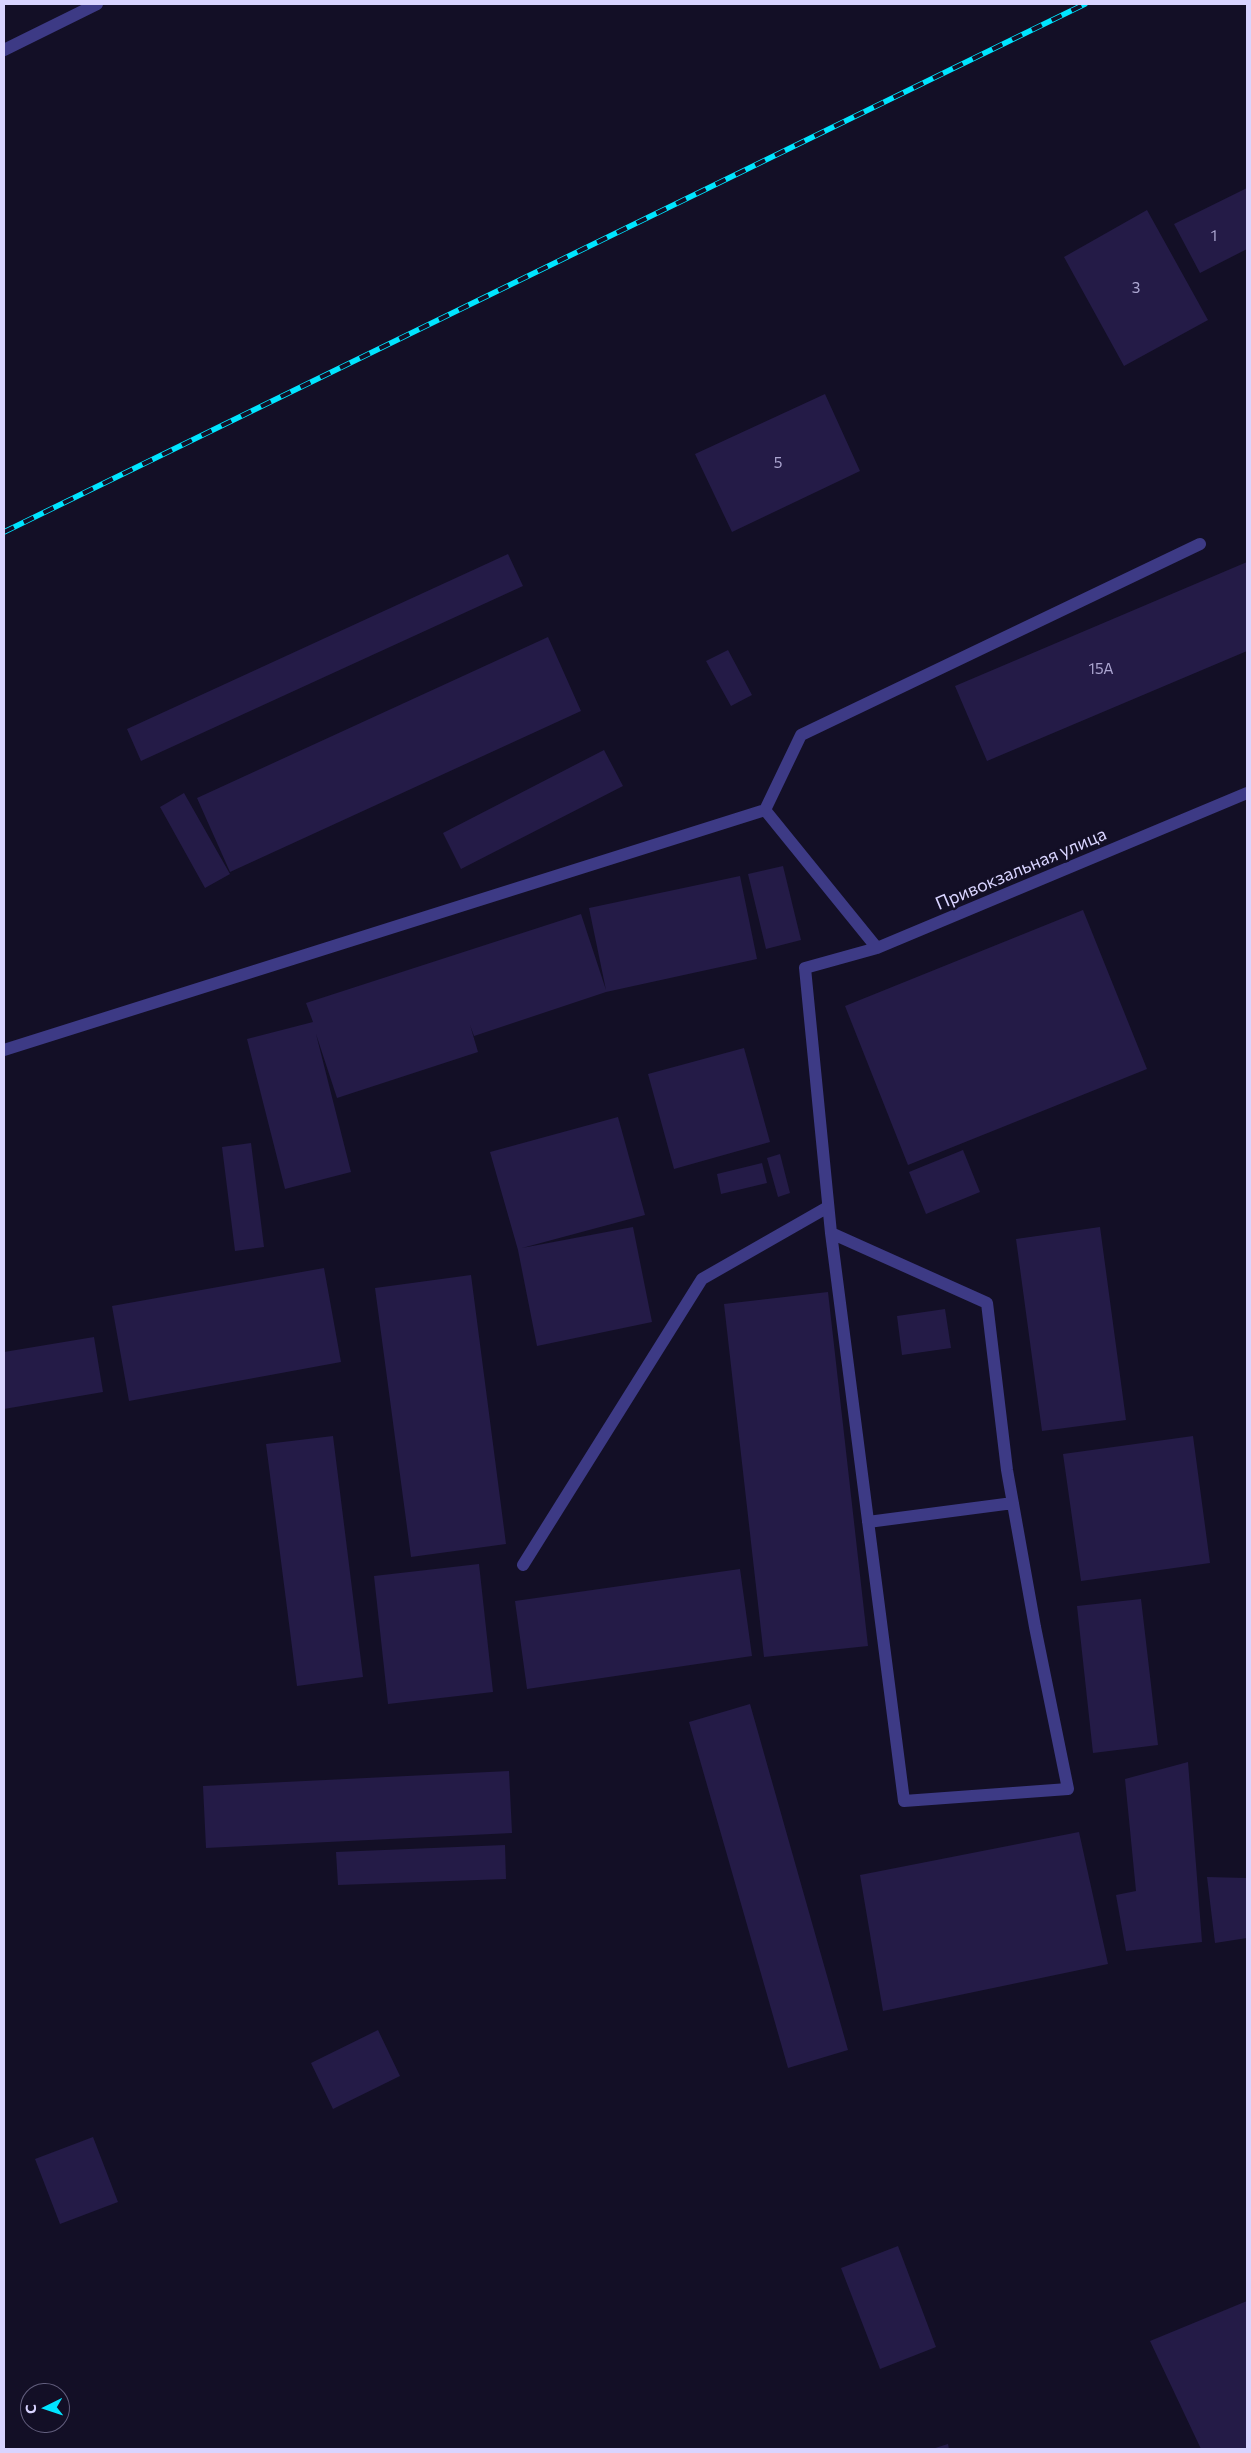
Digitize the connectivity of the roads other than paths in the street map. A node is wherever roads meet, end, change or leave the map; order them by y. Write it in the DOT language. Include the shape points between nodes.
graph roads {
  1 [pos="97,4"];
  2 [pos="4,50"];
  3 [pos="1200,544"];
  4 [pos="1247,793"];
  5 [pos="765,810"];
  6 [pos="876,948"];
  7 [pos="4,1050"];
  8 [pos="828,1207"];
  9 [pos="831,1233"];
  10 [pos="1013,1503"];
  11 [pos="868,1522"];
  12 [pos="523,1565"];
  1 -- 2 [label="street"];
  3 -- 5 [label="street" via="801,735"];
  4 -- 6 [label="street, Привокзальная улица"];
  5 -- 6 [label="street"];
  5 -- 7 [label="street"];
  6 -- 8 [label="street, Привокзальная улица" via="804,968"];
  8 -- 9 [label="street"];
  8 -- 12 [label="street" via="702,1279"];
  9 -- 10 [label="street" via="986,1303"];
  9 -- 11 [label="street"];
  10 -- 11 [label="street"];
  10 -- 11 [label="street" via="1068,1789 904,1801"];
}
